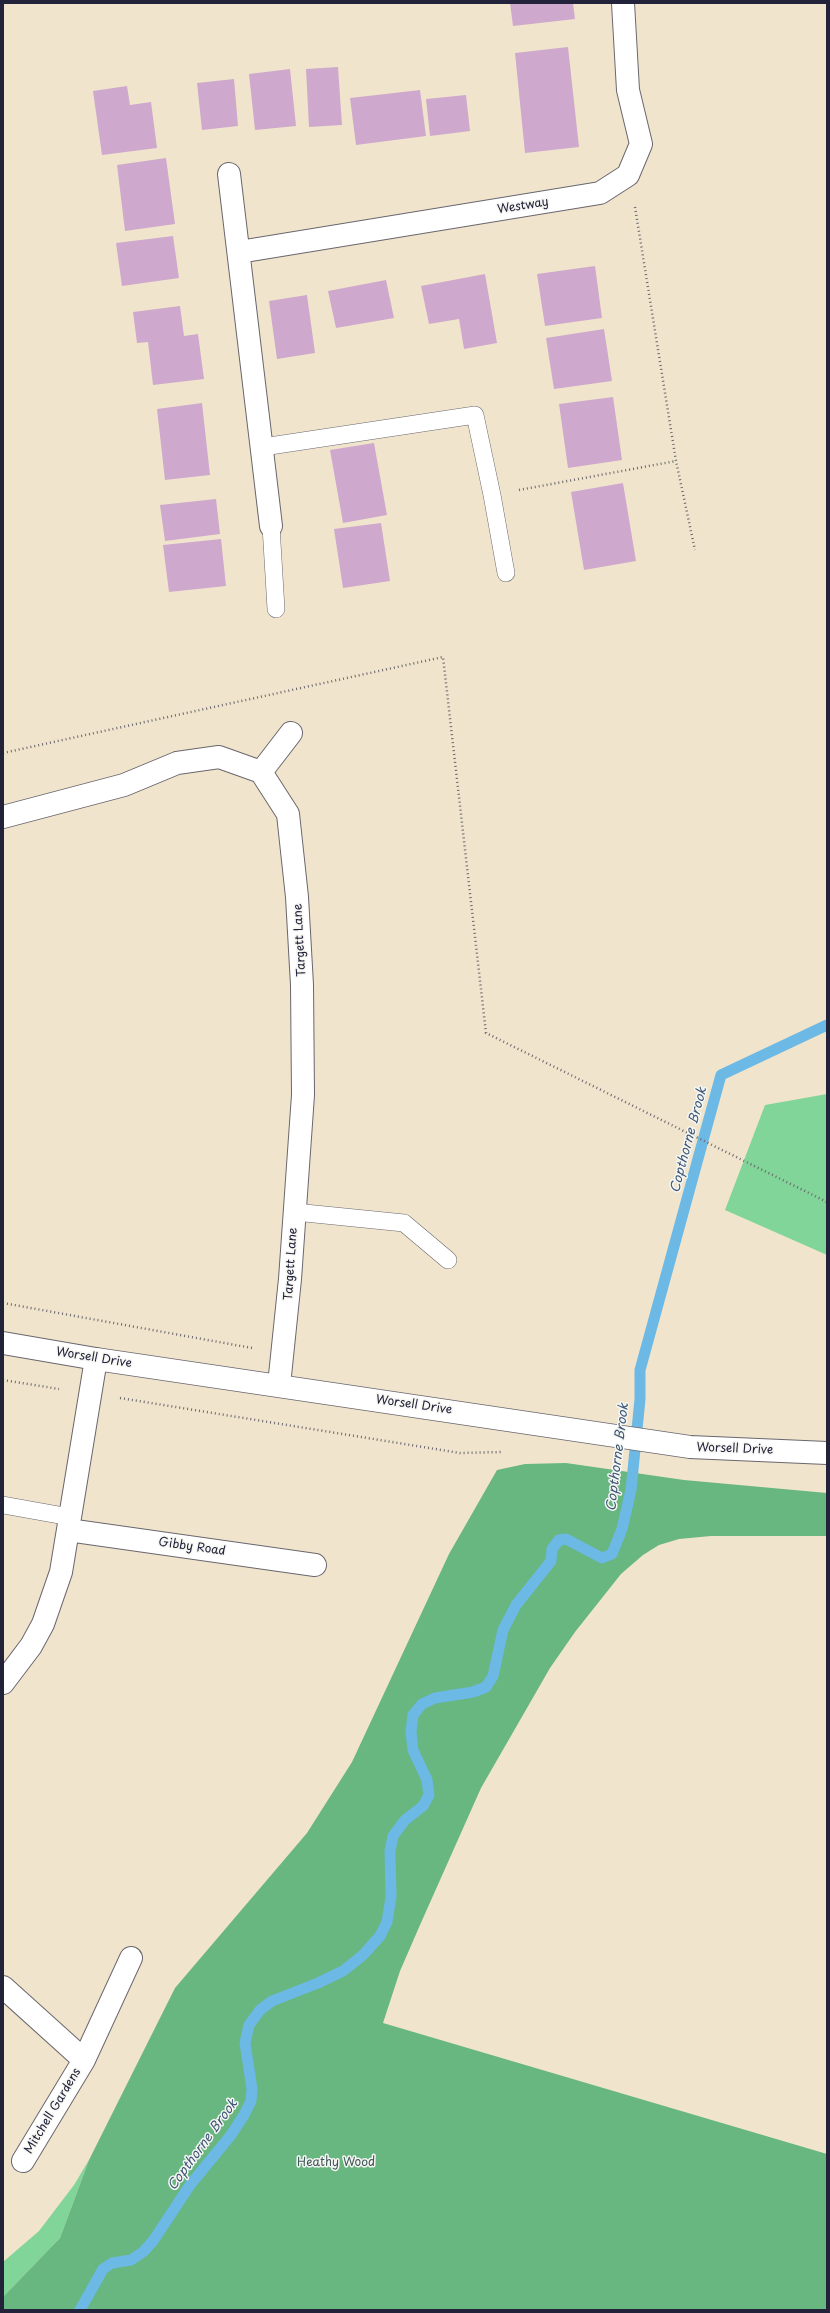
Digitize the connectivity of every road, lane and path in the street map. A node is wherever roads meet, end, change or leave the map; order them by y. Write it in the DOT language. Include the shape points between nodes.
graph roads {
  1 [pos="623,3"];
  2 [pos="229,174"];
  3 [pos="628,175"];
  4 [pos="240,252"];
  5 [pos="263,447"];
  6 [pos="676,461"];
  7 [pos="492,495"];
  8 [pos="271,526"];
  9 [pos="695,550"];
  10 [pos="506,573"];
  11 [pos="276,609"];
  12 [pos="291,733"];
  13 [pos="3,753"];
  14 [pos="261,772"];
  15 [pos="3,817"];
  16 [pos="827,1202"];
  17 [pos="295,1212"];
  18 [pos="448,1260"];
  19 [pos="3,1343"];
  20 [pos="96,1360"];
  21 [pos="3,1380"];
  22 [pos="279,1385"];
  23 [pos="90,1394"];
  24 [pos="504,1452"];
  25 [pos="827,1453"];
  26 [pos="3,1505"];
  27 [pos="69,1523"];
  28 [pos="315,1565"];
  29 [pos="3,1683"];
  30 [pos="131,1958"];
  31 [pos="3,1987"];
  32 [pos="84,2060"];
  33 [pos="23,2161"];
  1 -- 3 [label="street" via="628,90 641,144"];
  2 -- 4 [label="street"];
  3 -- 4 [label="street, Westway" via="600,193"];
  3 -- 6 [label="path" via="640,230"];
  4 -- 5 [label="street"];
  5 -- 7 [label="lane" via="475,415"];
  5 -- 8 [label="street"];
  6 -- 7 [label="path"];
  6 -- 9 [label="path"];
  7 -- 10 [label="lane"];
  8 -- 11 [label="lane"];
  12 -- 14 [label="street"];
  13 -- 16 [label="path" via="443,657 486,1033"];
  14 -- 15 [label="street" via="219,757 177,763 124,785"];
  14 -- 17 [label="street, Targett Lane" via="288,814 297,897 302,985 303,1095"];
  17 -- 18 [label="lane" via="404,1224"];
  17 -- 22 [label="street, Targett Lane"];
  19 -- 20 [label="street, Worsell Drive"];
  20 -- 22 [label="street, Worsell Drive"];
  20 -- 23 [label="street"];
  21 -- 23 [label="path"];
  22 -- 25 [label="street, Worsell Drive" via="690,1447"];
  23 -- 24 [label="path" via="460,1453"];
  23 -- 27 [label="street"];
  26 -- 27 [label="lane"];
  27 -- 28 [label="street, Gibby Road"];
  27 -- 29 [label="street" via="61,1572 43,1624"];
  30 -- 32 [label="street, Mitchell Gardens"];
  31 -- 32 [label="street, Mitchell Gardens"];
  32 -- 33 [label="street, Mitchell Gardens"];
}
